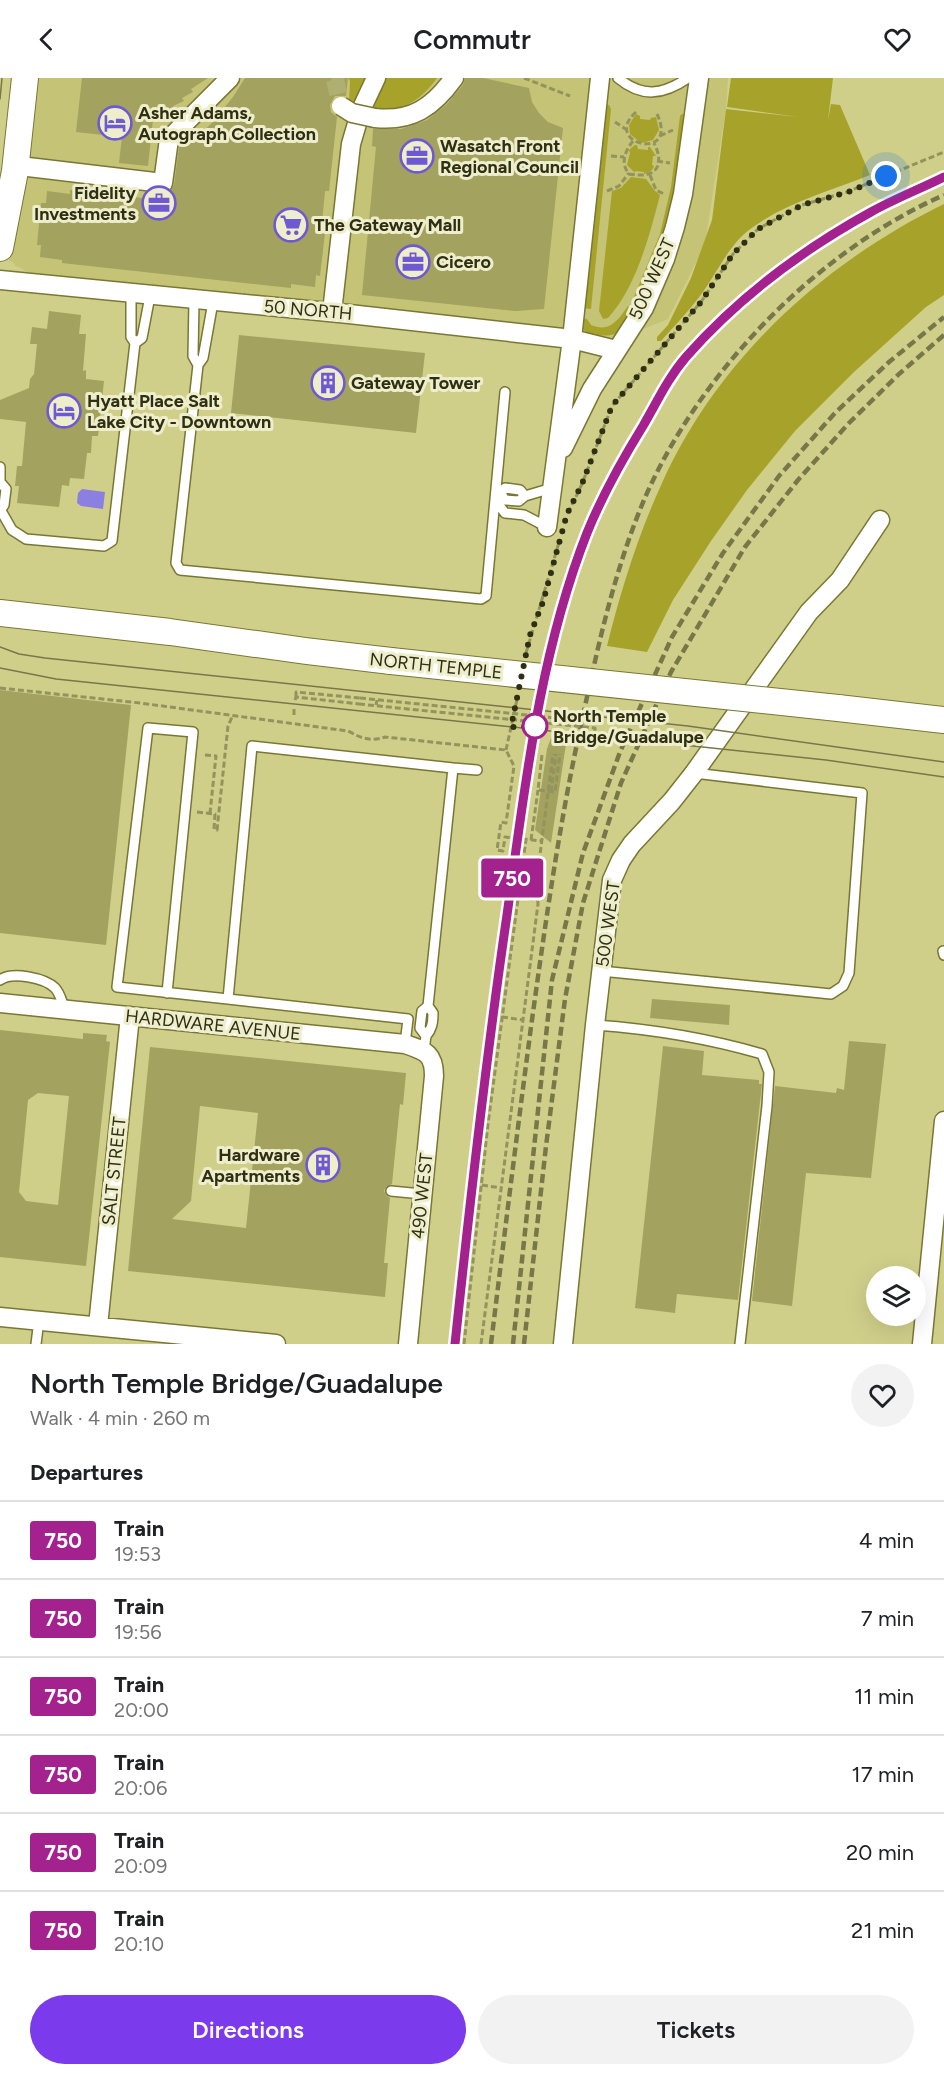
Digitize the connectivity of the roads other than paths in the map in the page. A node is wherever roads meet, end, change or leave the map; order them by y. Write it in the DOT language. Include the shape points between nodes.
graph roads {
  1 [pos="25,78"];
  2 [pos="230,78"];
  3 [pos="376,78"];
  4 [pos="454,78"];
  5 [pos="600,78"];
  6 [pos="618,78"];
  7 [pos="688,78"];
  8 [pos="699,78"];
  9 [pos="341,106"];
  10 [pos="28,168"];
  11 [pos="0,248"];
  12 [pos="0,280"];
  13 [pos="131,294"];
  14 [pos="150,296"];
  15 [pos="194,300"];
  16 [pos="213,302"];
  17 [pos="332,312"];
  18 [pos="572,339"];
  19 [pos="135,343"];
  20 [pos="616,350"];
  21 [pos="198,365"];
  22 [pos="505,392"];
  23 [pos="556,464"];
  24 [pos="0,467"];
  25 [pos="0,482"];
  26 [pos="552,488"];
  27 [pos="498,497"];
  28 [pos="0,509"];
  29 [pos="880,520"];
  30 [pos="554,532"];
  31 [pos="0,613"];
  32 [pos="944,720"];
  33 [pos="453,768"];
  34 [pos="477,770"];
  35 [pos="694,773"];
  36 [pos="601,970"];
  37 [pos="0,980"];
  38 [pos="167,993"];
  39 [pos="228,999"];
  40 [pos="0,1003"];
  41 [pos="65,1010"];
  42 [pos="130,1016"];
  43 [pos="595,1026"];
  44 [pos="425,1043"];
  45 [pos="405,1044"];
  46 [pos="944,1121"];
  47 [pos="391,1191"];
  48 [pos="422,1194"];
  49 [pos="0,1317"];
  50 [pos="39,1320"];
  51 [pos="98,1326"];
  52 [pos="36,1344"];
  53 [pos="268,1344"];
  54 [pos="276,1344"];
  55 [pos="408,1344"];
  56 [pos="563,1344"];
  57 [pos="740,1344"];
  58 [pos="922,1344"];
  1 -- 11 [label="main road" via="15,171"];
  2 -- 10 [label="street" via="169,139 163,183"];
  3 -- 17 [label="street" via="361,110 349,153"];
  4 -- 9 [label="street, bridge" via="430,106 399,118 375,118"];
  5 -- 18 [label="street, 500 WEST"];
  6 -- 7 [label="lane" via="648,93 667,90"];
  8 -- 20 [label="street, 500 WEST" via="675,227 644,308"];
  12 -- 13 [label="street, 50 NORTH"];
  13 -- 14 [label="street, 50 NORTH"];
  13 -- 19 [label="lane" via="131,337"];
  14 -- 15 [label="street, 50 NORTH"];
  14 -- 19 [label="lane" via="142,338"];
  15 -- 16 [label="street, 50 NORTH"];
  15 -- 21 [label="lane" via="193,356"];
  16 -- 17 [label="street, 50 NORTH"];
  16 -- 21 [label="lane" via="203,358"];
  17 -- 18 [label="street, 50 NORTH"];
  18 -- 20 [label="street, 50 NORTH"];
  18 -- 23 [label="street, 500 WEST"];
  19 -- 28 [label="lane" via="112,541 104,546 26,539 12,530"];
  20 -- 23 [label="street, 500 WEST" via="592,389"];
  21 -- 27 [label="lane" via="176,563 180,570 481,599 486,596"];
  22 -- 27 [label="lane"];
  23 -- 26 [label="street, 500 WEST"];
  24 -- 25 [label="lane"];
  25 -- 28 [label="lane" via="6,489"];
  26 -- 27 [label="lane" via="525,496 520,490 505,488"];
  26 -- 30 [label="street, 500 WEST"];
  27 -- 30 [label="lane" via="505,513 524,515"];
  29 -- 35 [label="street, 500 WEST" via="840,580 809,612"];
  31 -- 32 [label="main road, NORTH TEMPLE, bridge" via="391,661"];
  33 -- 34 [label="lane"];
  33 -- 39 [label="lane" via="252,746"];
  33 -- 44 [label="lane" via="428,1006 422,1011 420,1028"];
  35 -- 36 [label="street, 500 WEST" via="621,860 612,880"];
  35 -- 36 [label="lane" via="862,793 849,973 843,986 831,994"];
  36 -- 43 [label="street, 500 WEST"];
  37 -- 41 [label="lane" via="16,976 47,982 57,990"];
  38 -- 38 [label="lane" via="117,987 148,728 193,732"];
  38 -- 39 [label="lane"];
  39 -- 45 [label="lane" via="408,1019"];
  40 -- 41 [label="street, HARDWARE AVENUE"];
  41 -- 42 [label="street, HARDWARE AVENUE"];
  42 -- 45 [label="street, HARDWARE AVENUE"];
  42 -- 51 [label="street, SALT STREET"];
  43 -- 56 [label="street, 500 WEST"];
  43 -- 57 [label="lane" via="634,1028 719,1042 762,1054 769,1072"];
  44 -- 45 [label="street, HARDWARE AVENUE"];
  44 -- 48 [label="street, 490 WEST" via="434,1076"];
  46 -- 58 [label="street"];
  47 -- 48 [label="lane"];
  48 -- 55 [label="street, 490 WEST"];
  49 -- 50 [label="street"];
  50 -- 51 [label="street"];
  50 -- 52 [label="lane"];
  51 -- 53 [label="street"];
  53 -- 54 [label="street"];
}
